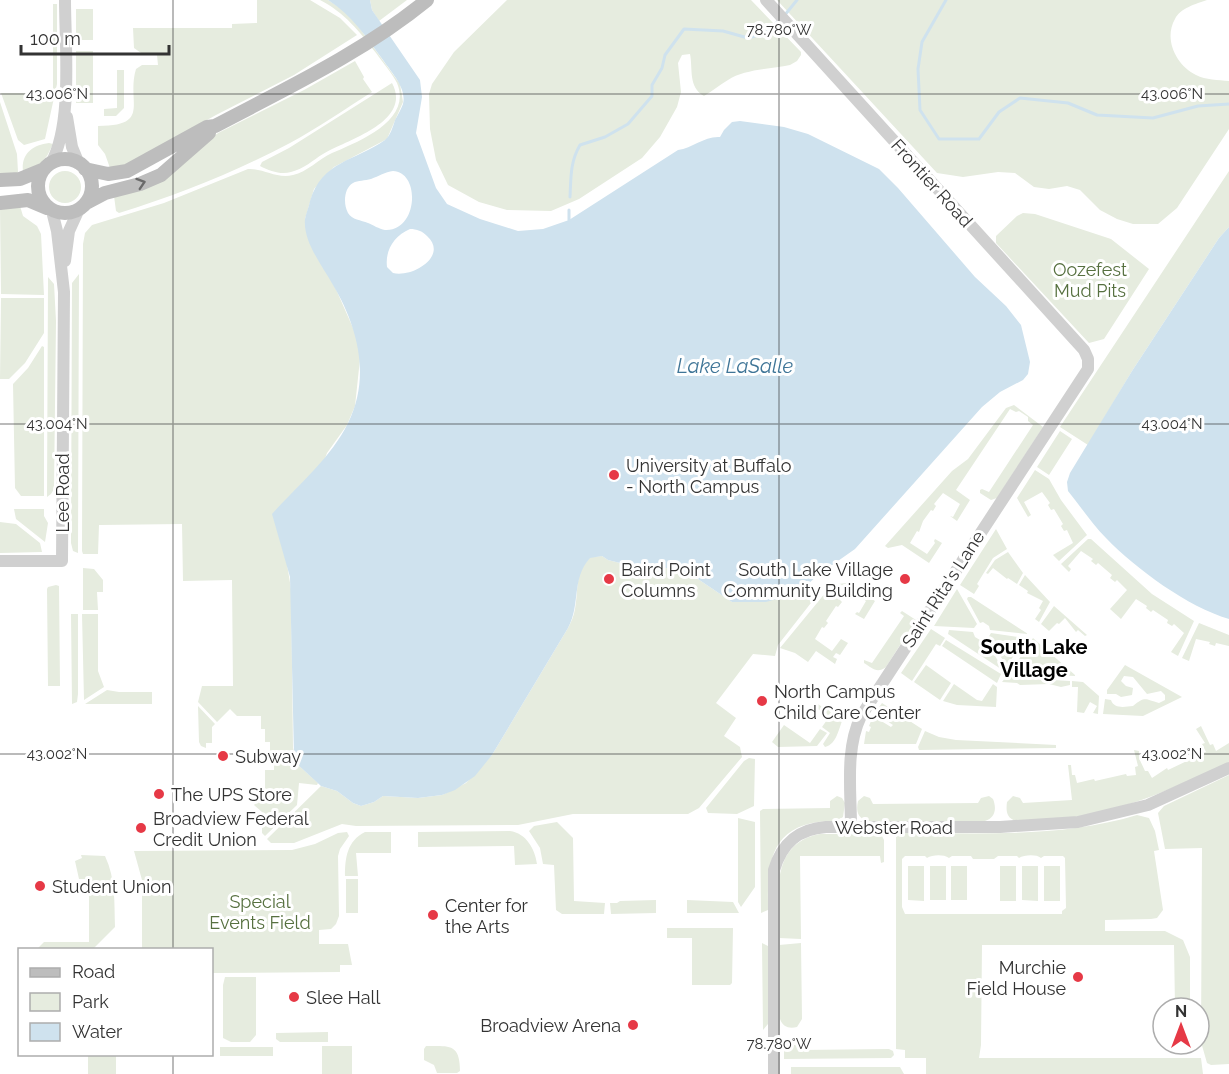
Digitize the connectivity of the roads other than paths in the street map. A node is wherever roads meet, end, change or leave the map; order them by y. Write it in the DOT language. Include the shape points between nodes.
graph roads {
  1 [pos="65,0"];
  2 [pos="427,0"];
  3 [pos="766,0"];
  4 [pos="65,104"];
  5 [pos="215,126"];
  6 [pos="82,166"];
  7 [pos="47,167"];
  8 [pos="0,180"];
  9 [pos="0,203"];
  10 [pos="83,206"];
  11 [pos="50,209"];
  12 [pos="63,280"];
  13 [pos="1088,369"];
  14 [pos="0,561"];
  15 [pos="1229,768"];
  16 [pos="851,827"];
  17 [pos="774,1074"];
  1 -- 4 [label="street"];
  2 -- 5 [label="main road" via="348,55"];
  3 -- 13 [label="street, Frontier Road" via="1084,350"];
  4 -- 6 [label="street" via="72,147"];
  4 -- 7 [label="street" via="57,149"];
  5 -- 6 [label="main road" via="127,171 108,174"];
  10 -- 5 [label="main road, one-way" via="105,193 161,175"];
  6 -- 7 [label="main road" via="65,159"];
  6 -- 10 [label="main road" via="92,186"];
  7 -- 8 [label="main road" via="20,179"];
  7 -- 11 [label="main road" via="37,188"];
  9 -- 11 [label="main road" via="28,200"];
  10 -- 11 [label="main road" via="66,214"];
  10 -- 12 [label="street, Lee Road" via="69,231"];
  11 -- 12 [label="street, Lee Road"];
  12 -- 14 [label="street, Lee Road" via="62,561"];
  13 -- 16 [label="street, Saint Rita's Lane" via="861,716 851,747"];
  15 -- 16 [label="street, Webster Road" via="1148,805 1078,822"];
  16 -- 17 [label="street, Webster Road" via="803,832 789,841 777,858 773,879"];
}
